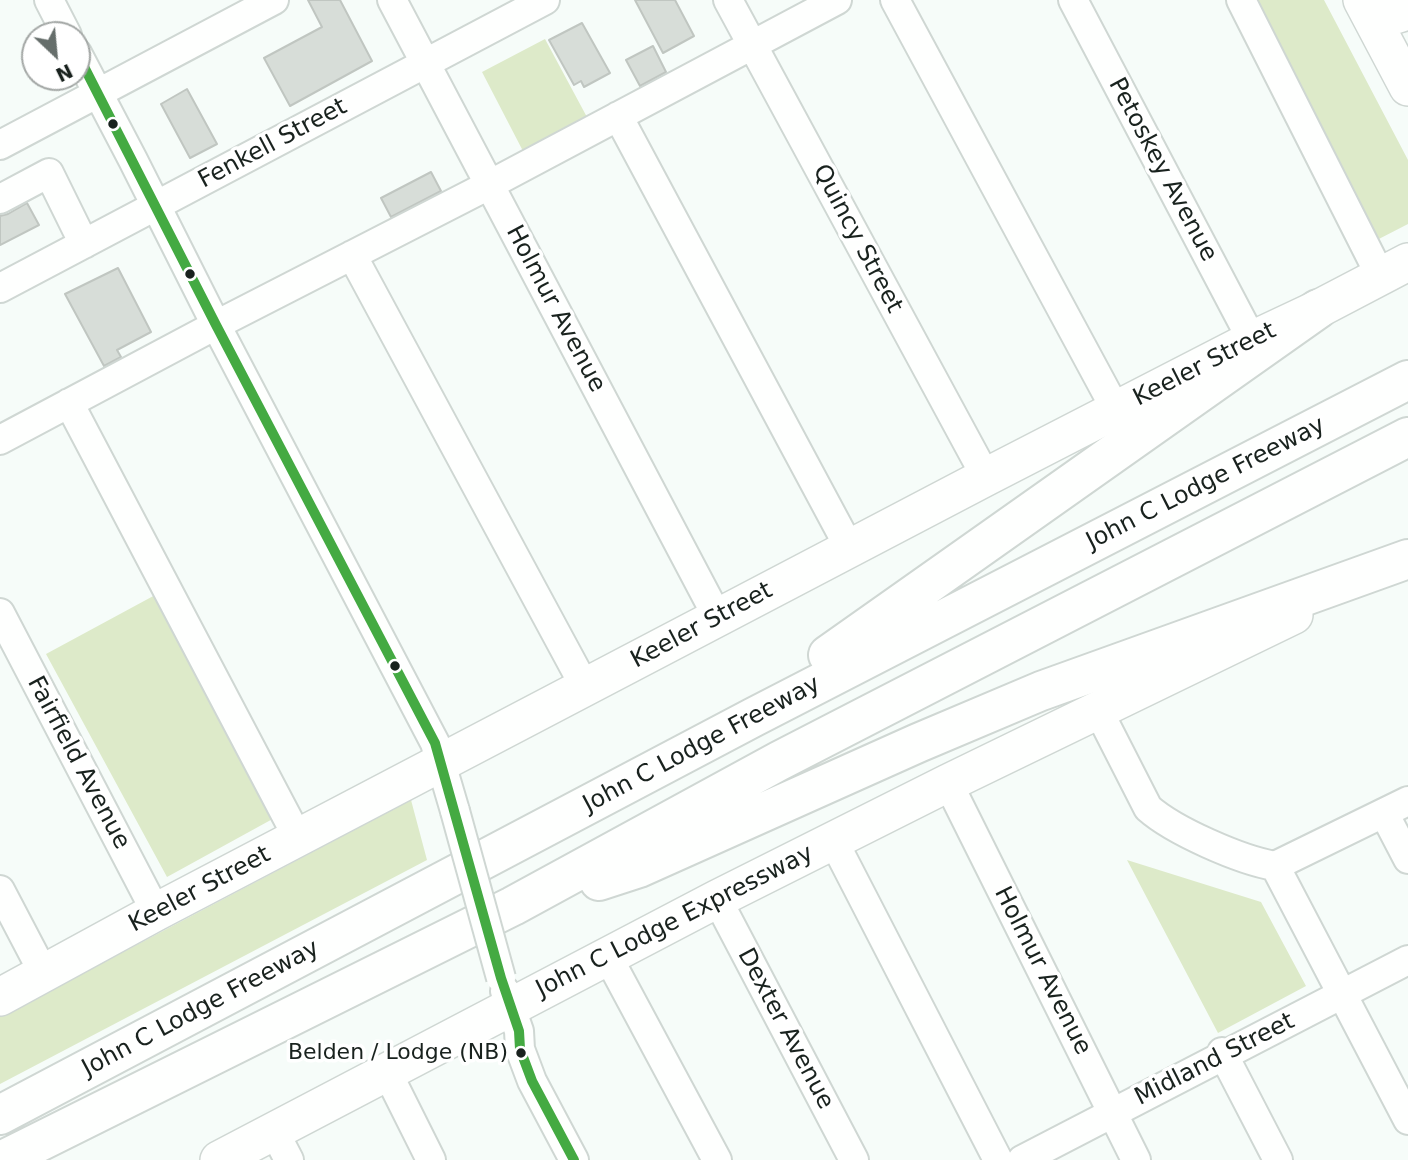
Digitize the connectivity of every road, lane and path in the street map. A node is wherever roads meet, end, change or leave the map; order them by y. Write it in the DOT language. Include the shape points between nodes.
graph roads {
  1 [pos="49,0"];
  2 [pos="274,0"];
  3 [pos="392,0"];
  4 [pos="545,0"];
  5 [pos="728,0"];
  6 [pos="837,0"];
  7 [pos="895,0"];
  8 [pos="1073,0"];
  9 [pos="1241,0"];
  10 [pos="1362,0"];
  11 [pos="1380,0"];
  12 [pos="232,10"];
  13 [pos="1408,10"];
  14 [pos="60,21"];
  15 [pos="752,45"];
  16 [pos="425,64"];
  17 [pos="91,80"];
  18 [pos="1408,87"];
  19 [pos="98,94"];
  20 [pos="618,116"];
  21 [pos="0,145"];
  22 [pos="489,185"];
  23 [pos="0,198"];
  24 [pos="155,206"];
  25 [pos="84,244"];
  26 [pos="352,255"];
  27 [pos="1394,269"];
  28 [pos="0,288"];
  29 [pos="1318,310"];
  30 [pos="216,325"];
  31 [pos="1252,340"];
  32 [pos="1408,380"];
  33 [pos="69,403"];
  34 [pos="1116,410"];
  35 [pos="1408,436"];
  36 [pos="0,440"];
  37 [pos="986,477"];
  38 [pos="850,549"];
  39 [pos="1408,559"];
  40 [pos="0,613"];
  41 [pos="718,618"];
  42 [pos="586,687"];
  43 [pos="1098,710"];
  44 [pos="440,763"];
  45 [pos="654,770"];
  46 [pos="948,783"];
  47 [pos="1396,807"];
  48 [pos="298,838"];
  49 [pos="833,840"];
  50 [pos="1408,859"];
  51 [pos="1275,866"];
  52 [pos="0,890"];
  53 [pos="717,899"];
  54 [pos="513,906"];
  55 [pos="156,912"];
  56 [pos="608,957"];
  57 [pos="1408,960"];
  58 [pos="44,974"];
  59 [pos="506,993"];
  60 [pos="1342,994"];
  61 [pos="0,998"];
  62 [pos="1223,1054"];
  63 [pos="387,1072"];
  64 [pos="1113,1112"];
  65 [pos="0,1115"];
  66 [pos="1408,1120"];
  67 [pos="281,1146"];
  68 [pos="3,1160"];
  69 [pos="219,1160"];
  70 [pos="431,1160"];
  71 [pos="574,1160"];
  72 [pos="717,1160"];
  73 [pos="854,1160"];
  74 [pos="998,1160"];
  75 [pos="1022,1160"];
  76 [pos="1136,1160"];
  77 [pos="1278,1160"];
  1 -- 14 [label="street"];
  2 -- 12 [label="street"];
  3 -- 16 [label="street, Holmur Avenue"];
  4 -- 16 [label="street, Fenkell Street"];
  5 -- 15 [label="street, Quincy Street"];
  6 -- 15 [label="street"];
  7 -- 34 [label="street"];
  8 -- 31 [label="street, Petoskey Avenue"];
  9 -- 27 [label="street"];
  10 -- 18 [label="main road"];
  11 -- 13 [label="main road" via="1395,15"];
  12 -- 19 [label="street"];
  15 -- 20 [label="street"];
  15 -- 37 [label="street, Quincy Street"];
  16 -- 22 [label="street, Holmur Avenue"];
  16 -- 24 [label="street, Fenkell Street"];
  17 -- 19 [label="street"];
  19 -- 21 [label="street"];
  19 -- 24 [label="street"];
  20 -- 22 [label="street"];
  20 -- 38 [label="street"];
  22 -- 26 [label="street"];
  22 -- 41 [label="street, Holmur Avenue"];
  23 -- 25 [label="street" via="49,173"];
  24 -- 25 [label="street, Fenkell Street"];
  24 -- 30 [label="street"];
  25 -- 28 [label="street, Fenkell Street"];
  26 -- 30 [label="street"];
  26 -- 42 [label="street"];
  27 -- 29 [label="main road, Keeler Street"];
  29 -- 31 [label="main road, Keeler Street"];
  29 -- 45 [label="highway" via="842,646 740,708"];
  30 -- 33 [label="street"];
  30 -- 44 [label="street" via="435,743"];
  31 -- 34 [label="main road, Keeler Street"];
  32 -- 45 [label="highway, John C Lodge Freeway"];
  33 -- 36 [label="street"];
  33 -- 48 [label="street"];
  34 -- 37 [label="main road, Keeler Street"];
  35 -- 54 [label="highway, John C Lodge Freeway" via="779,761"];
  37 -- 38 [label="main road, Keeler Street"];
  38 -- 41 [label="main road, Keeler Street"];
  39 -- 43 [label="main road, John C Lodge Expressway"];
  39 -- 54 [label="highway" via="1041,691 617,876"];
  40 -- 55 [label="street, Fairfield Avenue"];
  41 -- 42 [label="main road, Keeler Street"];
  42 -- 44 [label="main road, Keeler Street"];
  43 -- 46 [label="main road, John C Lodge Expressway"];
  43 -- 51 [label="street" via="1148,808 1160,819 1220,848"];
  44 -- 48 [label="main road, Keeler Street"];
  44 -- 59 [label="street, bridge"];
  45 -- 65 [label="highway, John C Lodge Freeway"];
  46 -- 49 [label="main road, John C Lodge Expressway"];
  46 -- 64 [label="street, Holmur Avenue"];
  47 -- 50 [label="street"];
  47 -- 51 [label="street"];
  48 -- 55 [label="main road, Keeler Street"];
  49 -- 53 [label="main road, John C Lodge Expressway"];
  49 -- 74 [label="street"];
  51 -- 60 [label="street"];
  52 -- 58 [label="street"];
  53 -- 56 [label="main road, John C Lodge Expressway"];
  53 -- 73 [label="street, Dexter Avenue"];
  54 -- 68 [label="highway, John C Lodge Freeway"];
  55 -- 58 [label="main road, Keeler Street"];
  56 -- 59 [label="main road, John C Lodge Expressway"];
  56 -- 72 [label="street"];
  57 -- 60 [label="street, Midland Street"];
  58 -- 61 [label="main road, Keeler Street"];
  59 -- 63 [label="main road, John C Lodge Expressway"];
  59 -- 71 [label="street" via="532,1081"];
  60 -- 62 [label="street, Midland Street"];
  60 -- 66 [label="street"];
  62 -- 64 [label="street, Midland Street"];
  62 -- 77 [label="street"];
  63 -- 67 [label="main road, John C Lodge Expressway"];
  63 -- 70 [label="street"];
  64 -- 75 [label="street, Midland Street"];
  64 -- 76 [label="street, Holmur Avenue"];
  67 -- 69 [label="main road, John C Lodge Expressway"];
}
